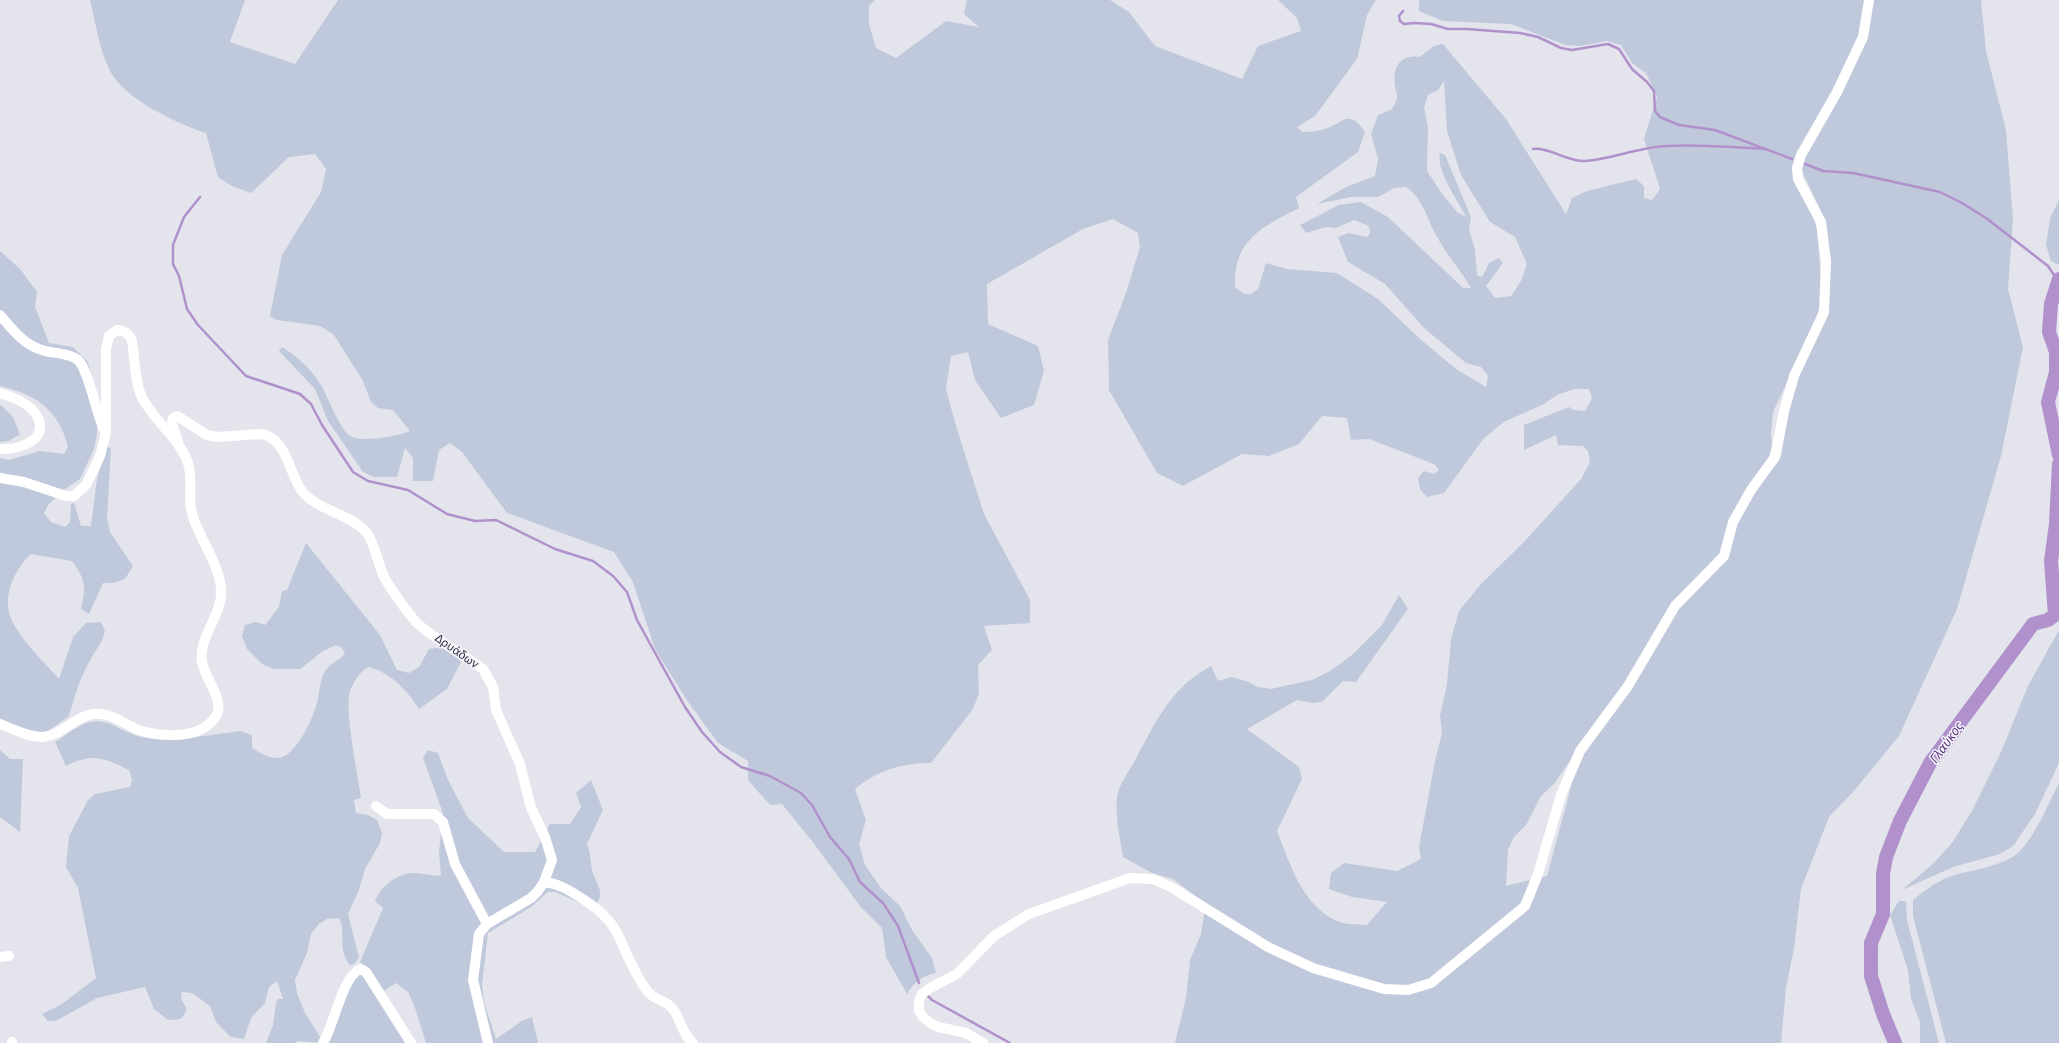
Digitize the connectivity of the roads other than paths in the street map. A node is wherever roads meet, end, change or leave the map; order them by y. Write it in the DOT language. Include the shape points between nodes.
graph roads {
  1 [pos="1869,0"];
  2 [pos="0,315"];
  3 [pos="0,393"];
  4 [pos="106,433"];
  5 [pos="0,449"];
  6 [pos="181,450"];
  7 [pos="0,478"];
  8 [pos="0,724"];
  9 [pos="376,806"];
  10 [pos="544,882"];
  11 [pos="487,924"];
  12 [pos="324,1043"];
  13 [pos="411,1043"];
  14 [pos="488,1043"];
  15 [pos="693,1043"];
  16 [pos="983,1043"];
  1 -- 16 [label="street" via="1863,37 1837,92 1801,155 1797,168 1798,179 1821,222 1826,261 1824,312 1794,376 1775,457 1750,490 1733,522 1724,556 1675,606 1628,686 1580,751 1561,795 1538,874 1525,906 1431,983 1395,991 1313,968 1268,947 1171,887 1153,879 1130,878 1029,914 994,936 957,974 922,994 919,1008 923,1017 930,1023 966,1033"];
  2 -- 4 [label="street" via="14,332 33,346 43,351 72,356 78,360 84,368 98,416"];
  3 -- 5 [label="street" via="24,403 37,415 40,430 39,435 28,444 19,448"];
  4 -- 6 [label="street" via="106,349 109,336 117,330 124,331 130,337 141,394"];
  4 -- 7 [label="street" via="91,476 81,491 74,496"];
  6 -- 8 [label="street" via="189,469 190,510 221,587 219,605 202,654 205,670 218,699 217,712 213,720 196,732 165,734 136,729 114,717 100,713 86,715 44,737"];
  6 -- 10 [label="street, Δρυάδων" via="172,423 174,417 207,435 226,437 261,434 274,439 302,490 311,500 348,519 366,533 386,582 417,623 483,669 493,687 496,710 520,764 531,808 551,855 550,867"];
  9 -- 11 [label="street" via="387,814 434,814 443,822 455,864"];
  10 -- 11 [label="street, Δρυάδων" via="531,898"];
  10 -- 15 [label="street" via="569,890 607,918 617,932 631,965 649,992 674,1010 684,1033"];
  11 -- 14 [label="street" via="482,928 478,938 473,980"];
  12 -- 13 [label="street" via="346,987 353,974 360,969 366,972"];
}
